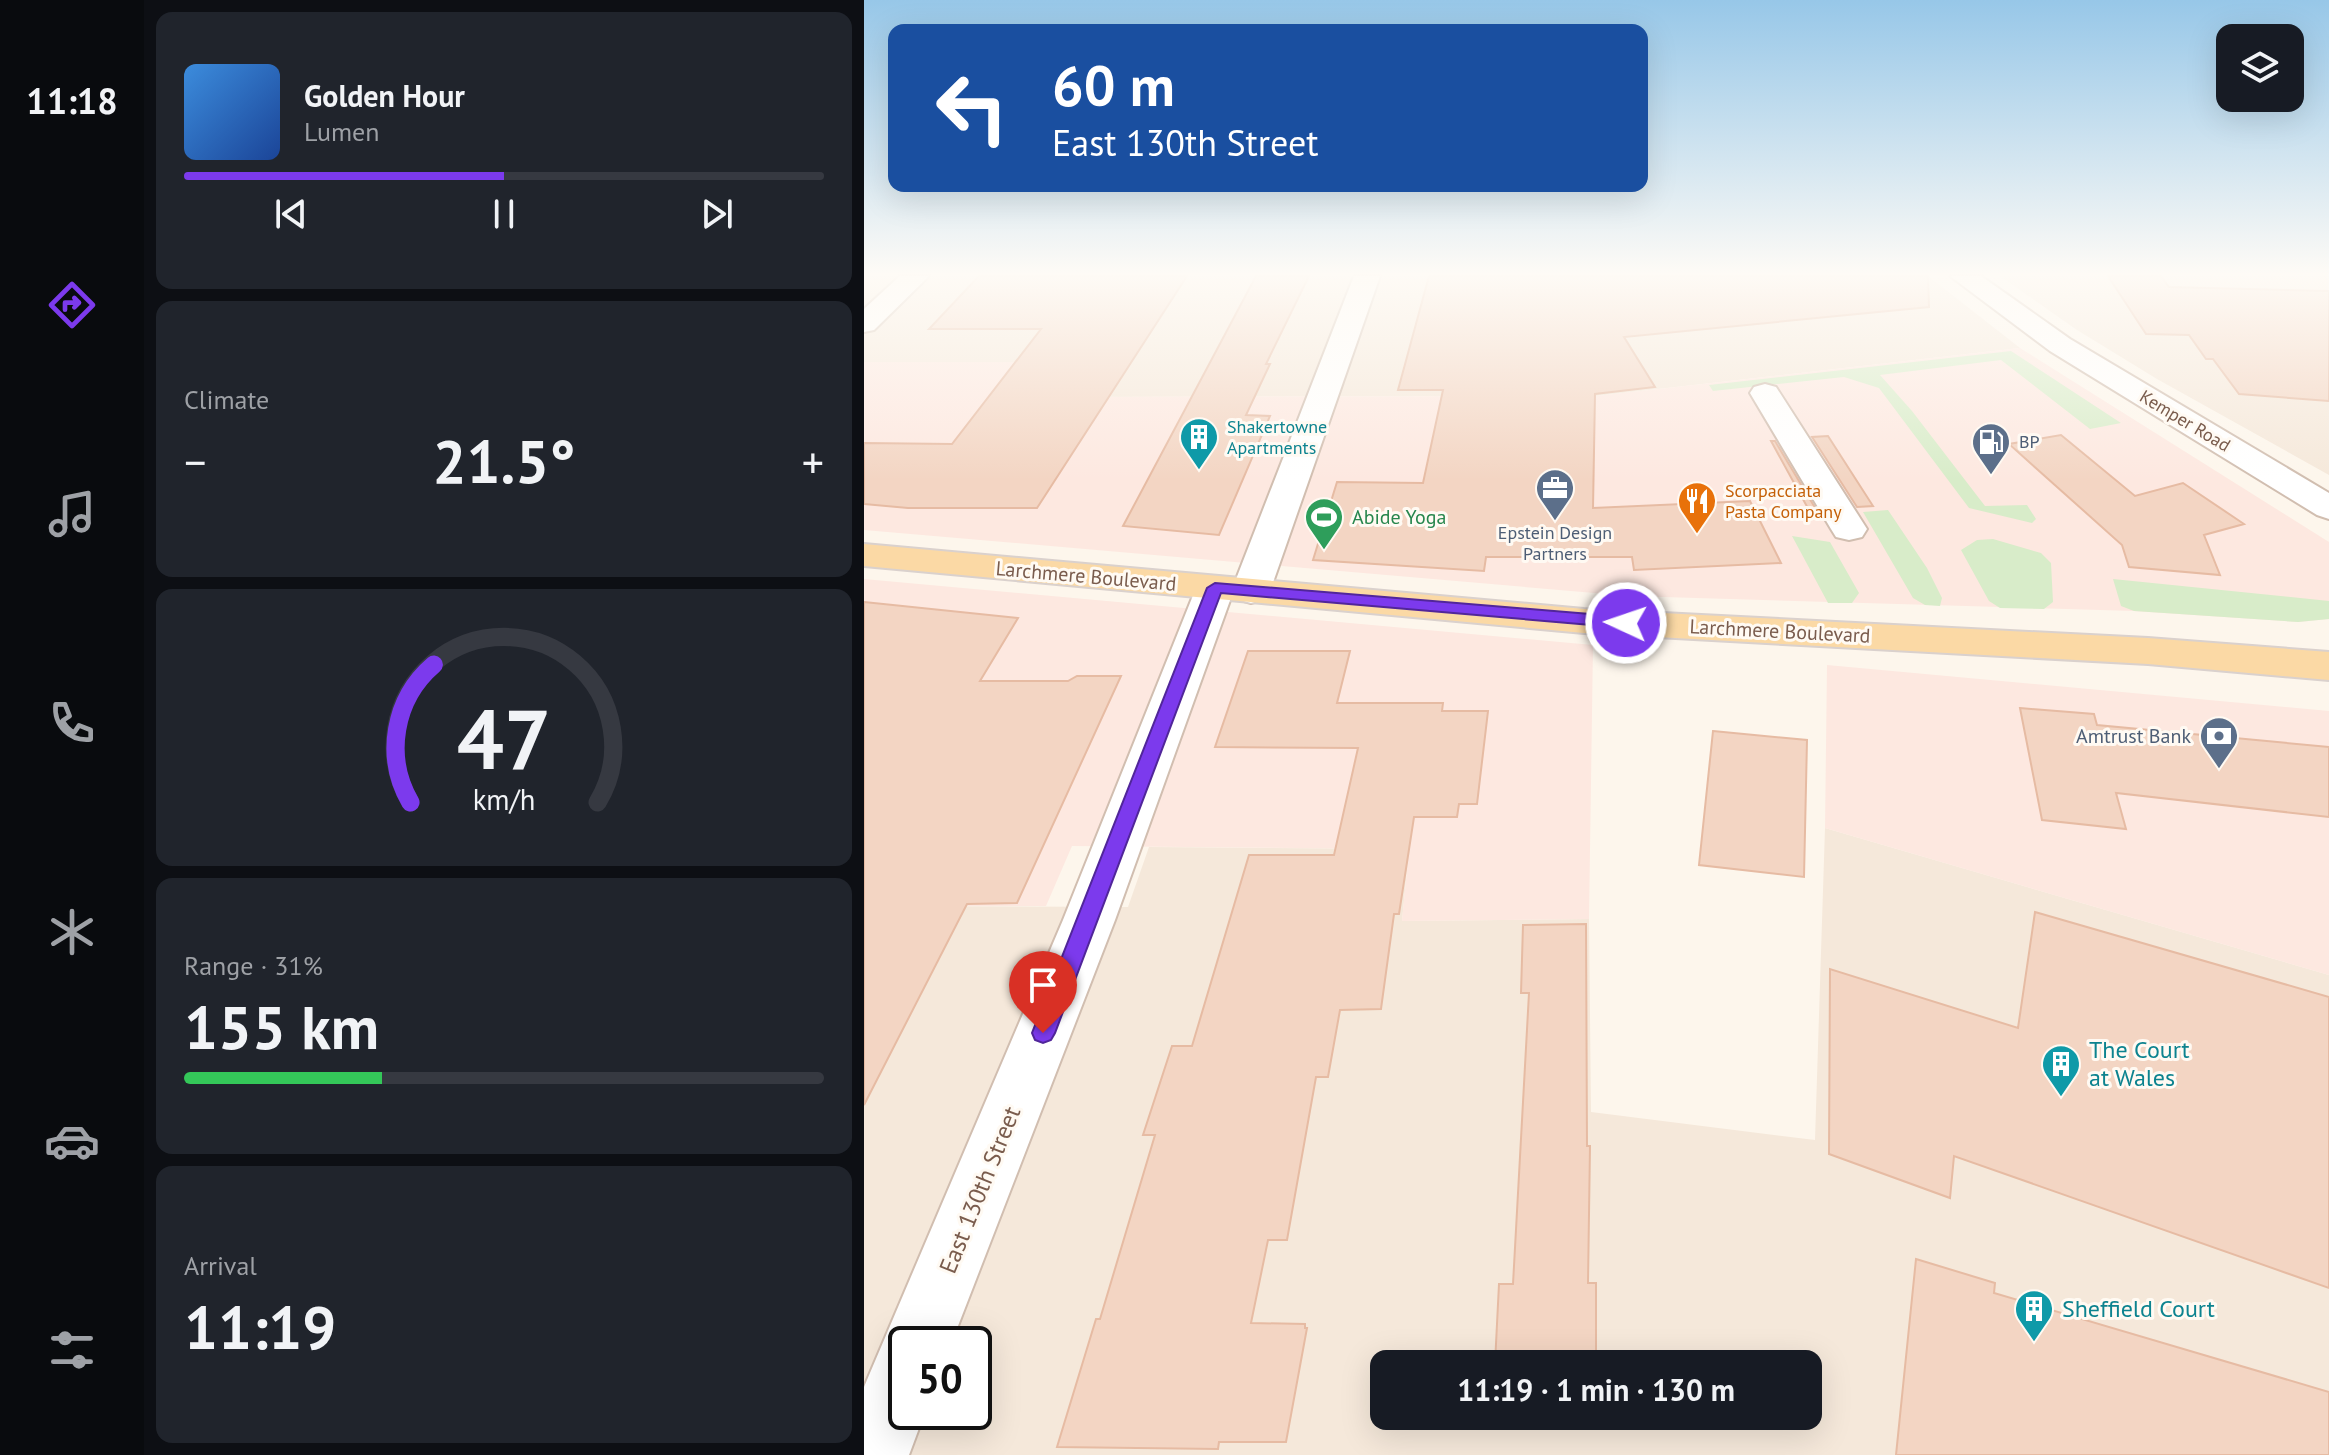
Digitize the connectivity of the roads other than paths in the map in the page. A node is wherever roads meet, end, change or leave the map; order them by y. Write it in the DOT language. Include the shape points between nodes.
graph roads {
  1 [pos="1338,344"];
  2 [pos="2058,344"];
  3 [pos="1765,393"];
  4 [pos="2329,508"];
  5 [pos="1849,529"];
  6 [pos="864,555"];
  7 [pos="1233,589"];
  8 [pos="2324,663"];
  9 [pos="924,1326"];
  10 [pos="888,1415"];
  11 [pos="872,1455"];
  1 -- 7 [label="street, East 130th Street"];
  2 -- 4 [label="street, Kemper Road"];
  3 -- 5 [label="street"];
  6 -- 7 [label="main road, Larchmere Boulevard"];
  7 -- 8 [label="main road, Larchmere Boulevard" via="1584,621"];
  7 -- 9 [label="street, East 130th Street" via="1089,920"];
  10 -- 11 [label="street"];
}
